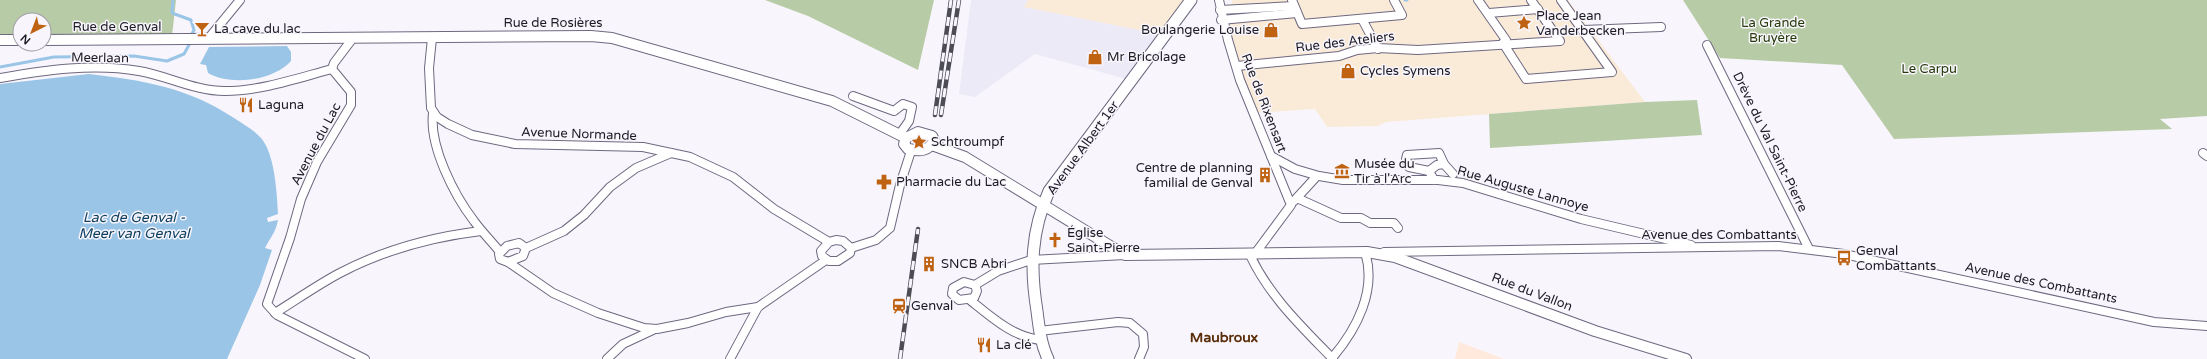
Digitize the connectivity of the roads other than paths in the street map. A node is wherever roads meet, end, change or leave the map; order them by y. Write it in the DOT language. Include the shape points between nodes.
graph roads {
  1 [pos="240,0"];
  2 [pos="1191,0"];
  3 [pos="1212,0"];
  4 [pos="1394,0"];
  5 [pos="1478,0"];
  6 [pos="1531,0"];
  7 [pos="1561,0"];
  8 [pos="1293,3"];
  9 [pos="1220,6"];
  10 [pos="1538,9"];
  11 [pos="1297,13"];
  12 [pos="1489,13"];
  13 [pos="1362,19"];
  14 [pos="1221,20"];
  15 [pos="1661,27"];
  16 [pos="1583,30"];
  17 [pos="353,38"];
  18 [pos="432,38"];
  19 [pos="190,39"];
  20 [pos="208,39"];
  21 [pos="0,40"];
  22 [pos="12,40"];
  23 [pos="52,40"];
  24 [pos="1503,43"];
  25 [pos="1707,45"];
  26 [pos="1378,49"];
  27 [pos="1236,66"];
  28 [pos="332,69"];
  29 [pos="0,78"];
  30 [pos="853,96"];
  31 [pos="433,113"];
  32 [pos="902,137"];
  33 [pos="932,145"];
  34 [pos="911,151"];
  35 [pos="671,153"];
  36 [pos="1271,156"];
  37 [pos="1444,164"];
  38 [pos="1429,171"];
  39 [pos="1453,174"];
  40 [pos="1316,177"];
  41 [pos="1434,180"];
  42 [pos="1297,198"];
  43 [pos="1043,204"];
  44 [pos="1291,205"];
  45 [pos="1398,228"];
  46 [pos="481,231"];
  47 [pos="492,242"];
  48 [pos="829,242"];
  49 [pos="510,244"];
  50 [pos="524,246"];
  51 [pos="851,248"];
  52 [pos="1698,248"];
  53 [pos="1810,249"];
  54 [pos="500,252"];
  55 [pos="1366,252"];
  56 [pos="1125,255"];
  57 [pos="1252,255"];
  58 [pos="520,258"];
  59 [pos="826,260"];
  60 [pos="1031,260"];
  61 [pos="508,262"];
  62 [pos="527,276"];
  63 [pos="975,285"];
  64 [pos="970,300"];
  65 [pos="758,307"];
  66 [pos="275,313"];
  67 [pos="2207,326"];
  68 [pos="657,329"];
  69 [pos="1040,335"];
  70 [pos="1332,358"];
  71 [pos="365,359"];
  72 [pos="606,359"];
  73 [pos="730,359"];
  74 [pos="1048,359"];
  75 [pos="1139,359"];
  76 [pos="1686,359"];
  1 -- 20 [label="street"];
  2 -- 43 [label="main road, Avenue Albert 1er" via="1049,191"];
  3 -- 9 [label="street"];
  4 -- 13 [label="street" via="1402,15"];
  5 -- 12 [label="street"];
  6 -- 10 [label="street"];
  7 -- 16 [label="street"];
  8 -- 9 [label="street"];
  8 -- 11 [label="street"];
  9 -- 14 [label="street, Rue de Rixensart"];
  10 -- 12 [label="street"];
  10 -- 24 [label="street" via="1560,40"];
  11 -- 13 [label="street" via="1302,24"];
  11 -- 14 [label="street"];
  12 -- 24 [label="street" via="1506,40"];
  13 -- 26 [label="street"];
  14 -- 27 [label="street, Rue de Rixensart"];
  15 -- 16 [label="street"];
  16 -- 24 [label="street" via="1612,72 1526,79"];
  17 -- 18 [label="street, Rue de Rosières"];
  17 -- 20 [label="street, Rue de Rosières"];
  17 -- 28 [label="street"];
  18 -- 31 [label="street" via="428,68"];
  18 -- 32 [label="street, Rue de Rosières" via="591,36 625,40 832,101"];
  19 -- 20 [label="street, Rue de Rosières"];
  19 -- 23 [label="street, Rue de Genval"];
  21 -- 22 [label="street"];
  24 -- 26 [label="street, Rue des Ateliers" via="1418,50 1402,47"];
  25 -- 53 [label="street, Drève du Val Saint-Pierre"];
  26 -- 27 [label="street, Rue des Ateliers" via="1348,52 1339,56"];
  27 -- 36 [label="street, Rue de Rixensart"];
  28 -- 29 [label="street, Meerlaan" via="225,91 198,87 165,77 114,69 53,70"];
  28 -- 66 [label="street, Avenue du Lac" via="352,92 351,105 317,162 301,199 267,304"];
  30 -- 32 [label="street" via="894,111 903,104 912,108 910,121"];
  31 -- 35 [label="street, Avenue Normande" via="457,129 499,142 549,148 628,146"];
  31 -- 46 [label="street" via="431,117 435,141 444,165 456,193"];
  32 -- 33 [label="street" via="918,132 926,133 934,140"];
  32 -- 34 [label="street" via="905,147"];
  33 -- 34 [label="street" via="922,151"];
  33 -- 43 [label="street" via="965,157"];
  34 -- 51 [label="street" via="890,228 876,240"];
  35 -- 48 [label="street, Avenue Normande" via="716,167 748,187 775,210"];
  35 -- 50 [label="street" via="636,168 610,187 584,215 564,231"];
  36 -- 40 [label="street, Rue Auguste Lannoye"];
  36 -- 44 [label="street, Rue de Rixensart"];
  37 -- 38 [label="street" via="1437,165"];
  37 -- 38 [label="street" via="1439,152 1407,155 1409,167"];
  37 -- 39 [label="street"];
  38 -- 41 [label="street"];
  40 -- 41 [label="street, Rue Auguste Lannoye" via="1356,181"];
  40 -- 42 [label="street"];
  41 -- 52 [label="street, Rue Auguste Lannoye" via="1463,183 1581,219"];
  42 -- 44 [label="street"];
  42 -- 45 [label="street" via="1341,218 1361,218 1370,223 1394,223"];
  43 -- 56 [label="street"];
  43 -- 60 [label="main road, Avenue Albert 1er"];
  44 -- 57 [label="street"];
  46 -- 47 [label="street"];
  46 -- 66 [label="street" via="438,236 388,251 345,270"];
  47 -- 49 [label="street"];
  47 -- 54 [label="street"];
  48 -- 51 [label="street" via="843,241"];
  48 -- 59 [label="street" via="821,251"];
  49 -- 50 [label="street"];
  49 -- 54 [label="street"];
  50 -- 58 [label="street" via="525,253"];
  51 -- 59 [label="street" via="846,258 839,261"];
  52 -- 53 [label="street, Avenue des Combattants" via="1778,246"];
  52 -- 55 [label="street, Avenue des Combattants"];
  53 -- 67 [label="street, Avenue des Combattants" via="1844,254 2154,322"];
  54 -- 61 [label="street" via="500,259"];
  55 -- 57 [label="street, Avenue des Combattants"];
  55 -- 70 [label="street" via="1369,278 1363,305 1356,326"];
  55 -- 76 [label="street, Rue du Vallon" via="1395,257 1595,331"];
  56 -- 57 [label="street, Avenue des Combattants"];
  56 -- 60 [label="street"];
  57 -- 70 [label="street" via="1256,269 1270,288"];
  58 -- 61 [label="street"];
  58 -- 62 [label="street"];
  59 -- 65 [label="street"];
  60 -- 63 [label="street" via="998,271"];
  60 -- 69 [label="main road, Avenue Albert 1er" via="1031,277"];
  61 -- 62 [label="street"];
  62 -- 68 [label="street" via="553,293 598,313 644,328"];
  63 -- 64 [label="street" via="977,294"];
  63 -- 64 [label="street" via="964,282 956,285 952,291 956,299"];
  64 -- 69 [label="street" via="1020,336 1031,340"];
  65 -- 68 [label="street"];
  65 -- 73 [label="street"];
  66 -- 71 [label="street"];
  68 -- 72 [label="street" via="623,344"];
  69 -- 74 [label="main road, Avenue Albert 1er"];
  69 -- 75 [label="street" via="1118,322 1130,323 1144,334 1144,347"];
}
